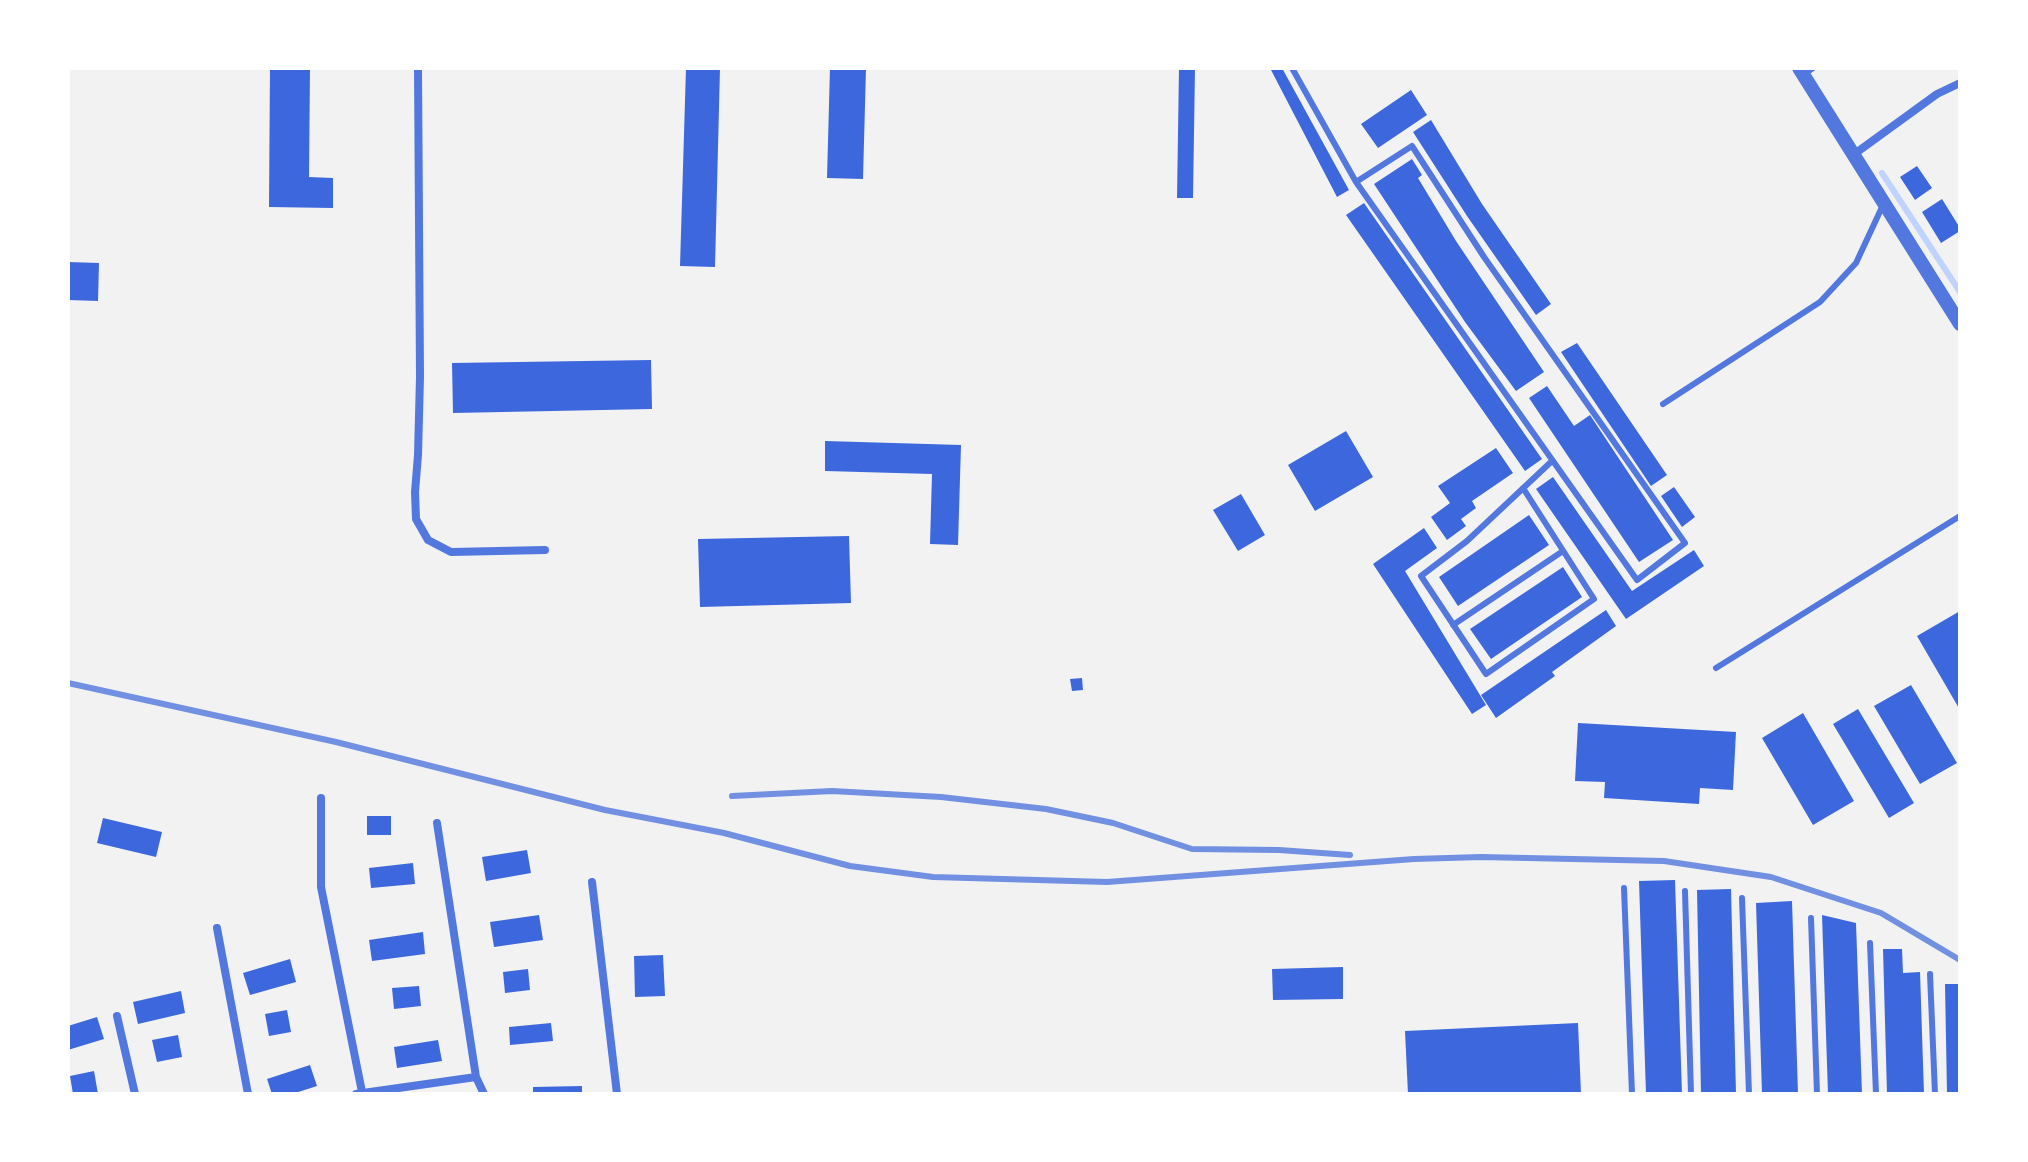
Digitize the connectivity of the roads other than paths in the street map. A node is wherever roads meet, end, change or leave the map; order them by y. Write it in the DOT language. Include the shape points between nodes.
graph roads {
  1 [pos="418,68"];
  2 [pos="1292,68"];
  3 [pos="1805,70"];
  4 [pos="1960,83"];
  5 [pos="1853,155"];
  6 [pos="1356,182"];
  7 [pos="1883,205"];
  8 [pos="1960,324"];
  9 [pos="1663,404"];
  10 [pos="1552,461"];
  11 [pos="1523,488"];
  12 [pos="1960,516"];
  13 [pos="545,550"];
  14 [pos="1563,551"];
  15 [pos="1453,625"];
  16 [pos="1716,668"];
  17 [pos="321,798"];
  18 [pos="437,823"];
  19 [pos="592,882"];
  20 [pos="1624,888"];
  21 [pos="1685,891"];
  22 [pos="1742,898"];
  23 [pos="1811,918"];
  24 [pos="217,928"];
  25 [pos="1870,943"];
  26 [pos="1930,974"];
  27 [pos="117,1016"];
  28 [pos="476,1077"];
  29 [pos="386,1092"];
  30 [pos="359,1093"];
  31 [pos="135,1094"];
  32 [pos="248,1094"];
  33 [pos="484,1094"];
  34 [pos="617,1094"];
  35 [pos="1632,1094"];
  36 [pos="1691,1094"];
  37 [pos="1749,1094"];
  38 [pos="1817,1094"];
  39 [pos="1876,1094"];
  40 [pos="1935,1094"];
  1 -- 13 [label="street" via="416,519 428,540 451,552"];
  2 -- 6 [label="lane"];
  3 -- 5 [label="street"];
  4 -- 5 [label="street"];
  5 -- 7 [label="street"];
  6 -- 10 [label="lane"];
  6 -- 10 [label="lane" via="1412,146 1685,543 1637,580"];
  7 -- 8 [label="street"];
  7 -- 9 [label="lane" via="1856,263 1820,302"];
  10 -- 11 [label="lane"];
  11 -- 14 [label="lane"];
  11 -- 15 [label="lane" via="1421,576"];
  12 -- 16 [label="lane"];
  14 -- 15 [label="lane"];
  14 -- 15 [label="lane" via="1594,599 1486,674"];
  17 -- 30 [label="street" via="321,887"];
  18 -- 28 [label="street"];
  19 -- 34 [label="street"];
  20 -- 35 [label="lane"];
  21 -- 36 [label="lane"];
  22 -- 37 [label="lane"];
  23 -- 38 [label="lane"];
  24 -- 32 [label="street"];
  25 -- 39 [label="lane"];
  26 -- 40 [label="lane"];
  27 -- 31 [label="street"];
  28 -- 29 [label="street"];
  28 -- 33 [label="street"];
  29 -- 30 [label="street"];
}
